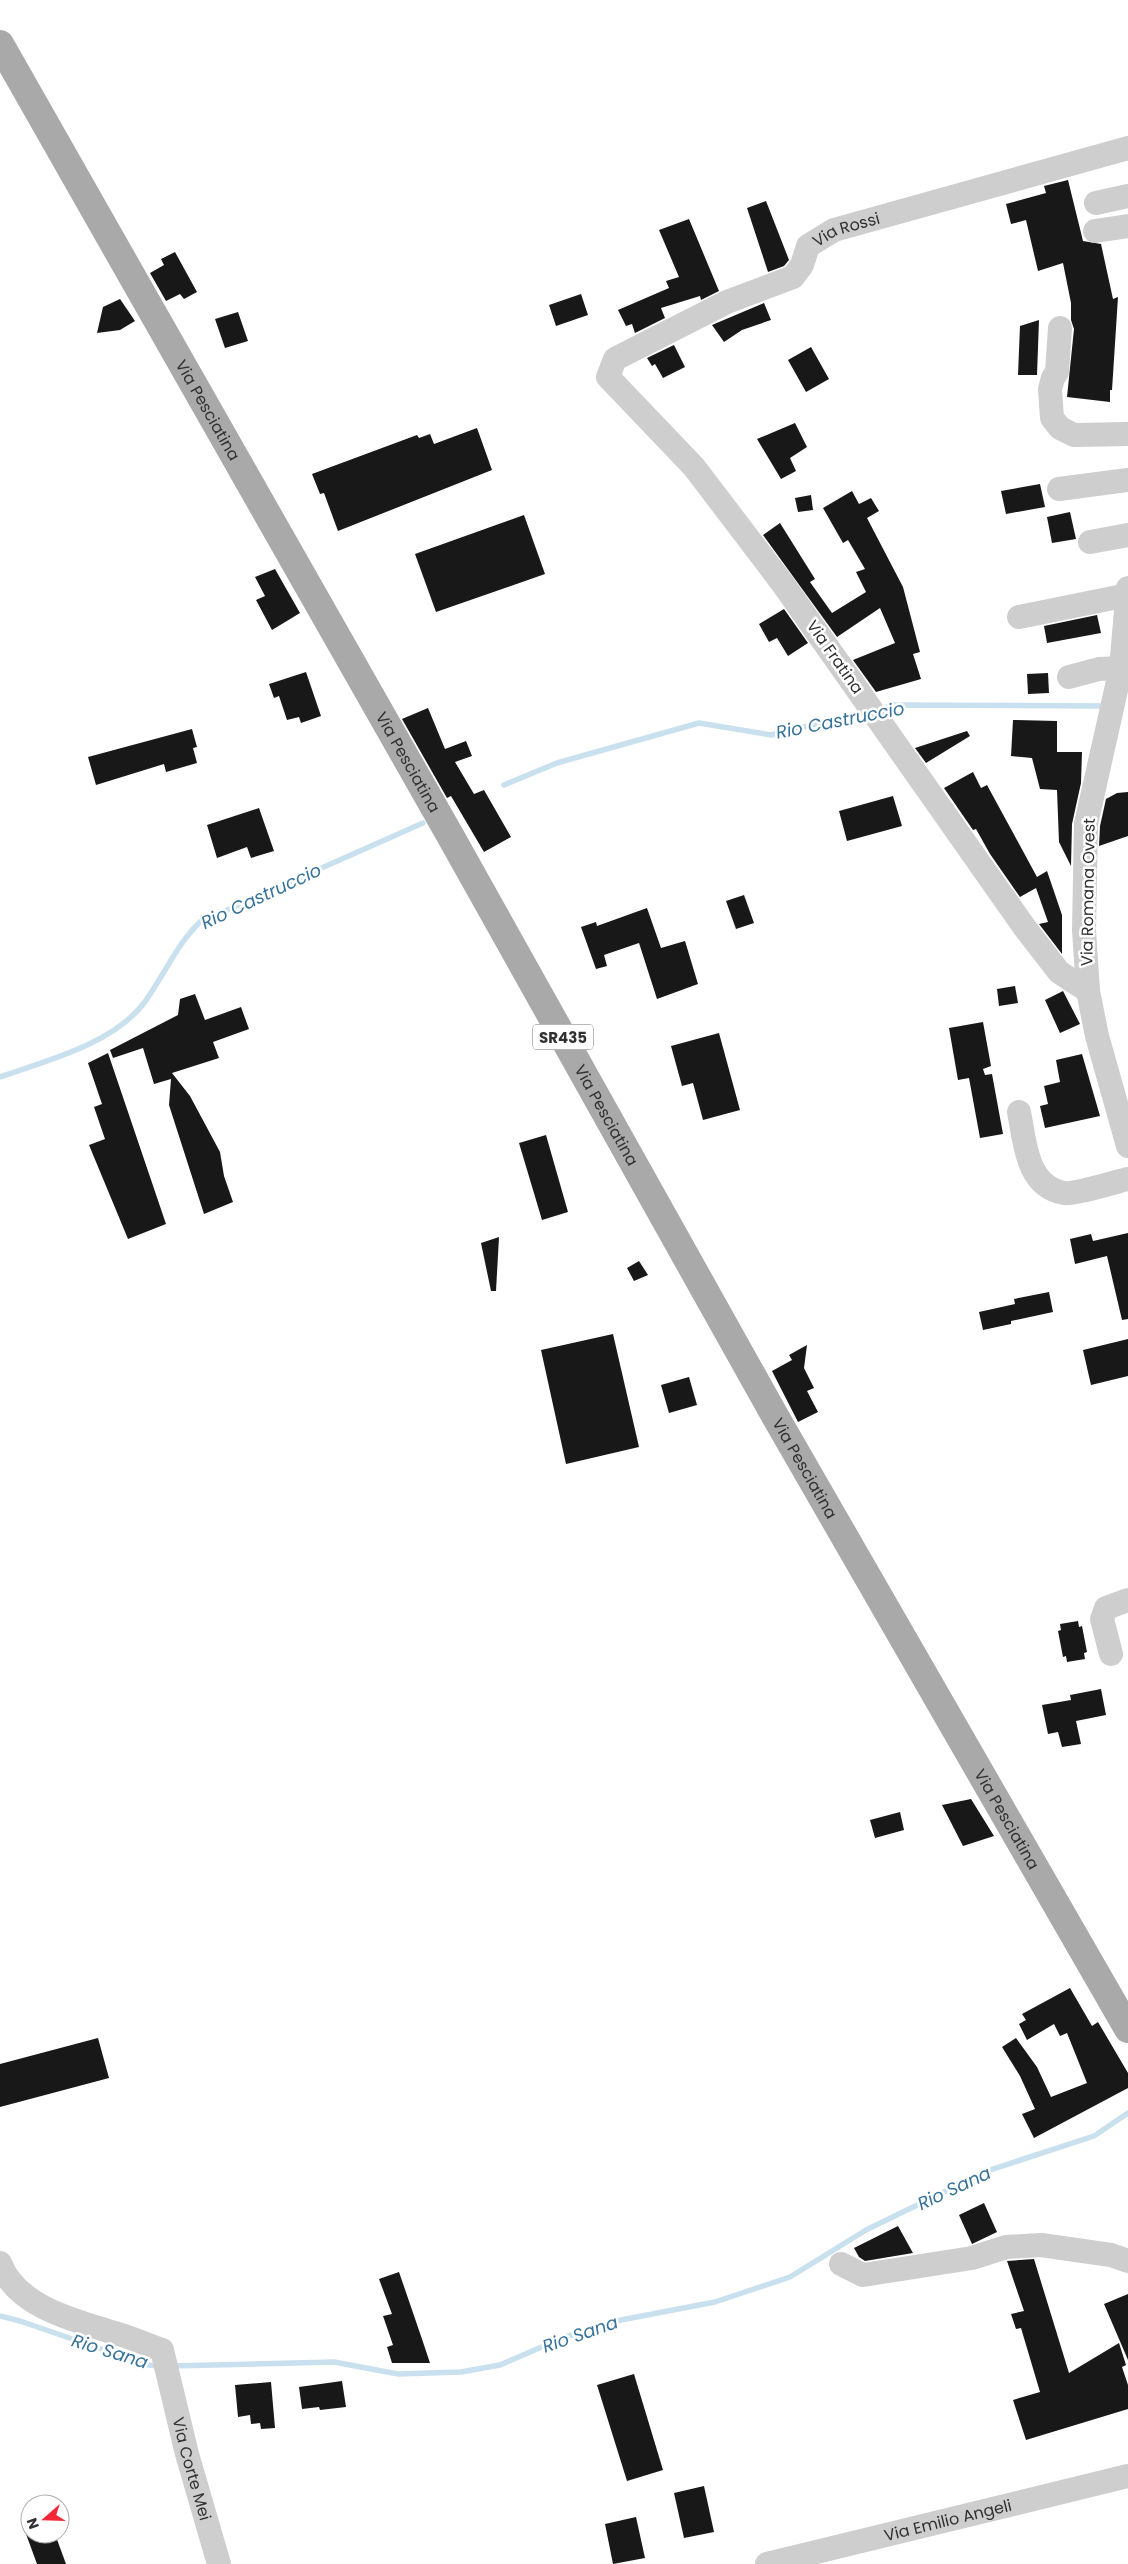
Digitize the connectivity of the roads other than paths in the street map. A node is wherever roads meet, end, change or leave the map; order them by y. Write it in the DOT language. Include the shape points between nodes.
graph roads {
  1 [pos="0,44"];
  2 [pos="1128,148"];
  3 [pos="1128,196"];
  4 [pos="1096,203"];
  5 [pos="1128,226"];
  6 [pos="1095,231"];
  7 [pos="1060,328"];
  8 [pos="608,377"];
  9 [pos="1128,434"];
  10 [pos="1128,480"];
  11 [pos="1059,489"];
  12 [pos="1128,535"];
  13 [pos="1090,542"];
  14 [pos="1128,588"];
  15 [pos="1128,594"];
  16 [pos="1019,617"];
  17 [pos="1121,668"];
  18 [pos="1069,676"];
  19 [pos="1088,991"];
  20 [pos="1019,1112"];
  21 [pos="1128,1146"];
  22 [pos="1128,1179"];
  23 [pos="1128,1600"];
  24 [pos="1110,1654"];
  25 [pos="1128,2029"];
  26 [pos="1128,2261"];
  27 [pos="0,2263"];
  28 [pos="840,2264"];
  29 [pos="1128,2476"];
  30 [pos="219,2564"];
  31 [pos="767,2564"];
  1 -- 25 [label="main road, Via Pesciatina / SR435" via="451,837 770,1407"];
  2 -- 8 [label="street, Via Rossi" via="834,230 808,246 802,266 793,277 727,302 616,359"];
  3 -- 4 [label="street"];
  5 -- 6 [label="street"];
  7 -- 9 [label="street" via="1057,372 1050,389 1052,418 1060,428 1074,435"];
  8 -- 19 [label="street, Via Fratina" via="694,467 874,711 1024,928 1059,972"];
  10 -- 11 [label="street"];
  12 -- 13 [label="street"];
  14 -- 15 [label="street, Via Romana Ovest"];
  15 -- 16 [label="street"];
  15 -- 17 [label="street, Via Romana Ovest"];
  17 -- 18 [label="street"];
  17 -- 19 [label="street, Via Romana Ovest" via="1086,824 1084,930"];
  19 -- 21 [label="street, Via Romana Ovest" via="1097,1036"];
  20 -- 22 [label="street" via="1030,1165 1040,1183 1065,1194"];
  23 -- 24 [label="street" via="1106,1608 1102,1619"];
  26 -- 28 [label="street" via="1111,2255 1041,2245 1006,2246 972,2258 863,2275"];
  27 -- 30 [label="street, Via Corte Mei" via="12,2282 29,2298 76,2322 162,2350"];
  29 -- 31 [label="street, Via Emilio Angeli"];
}
